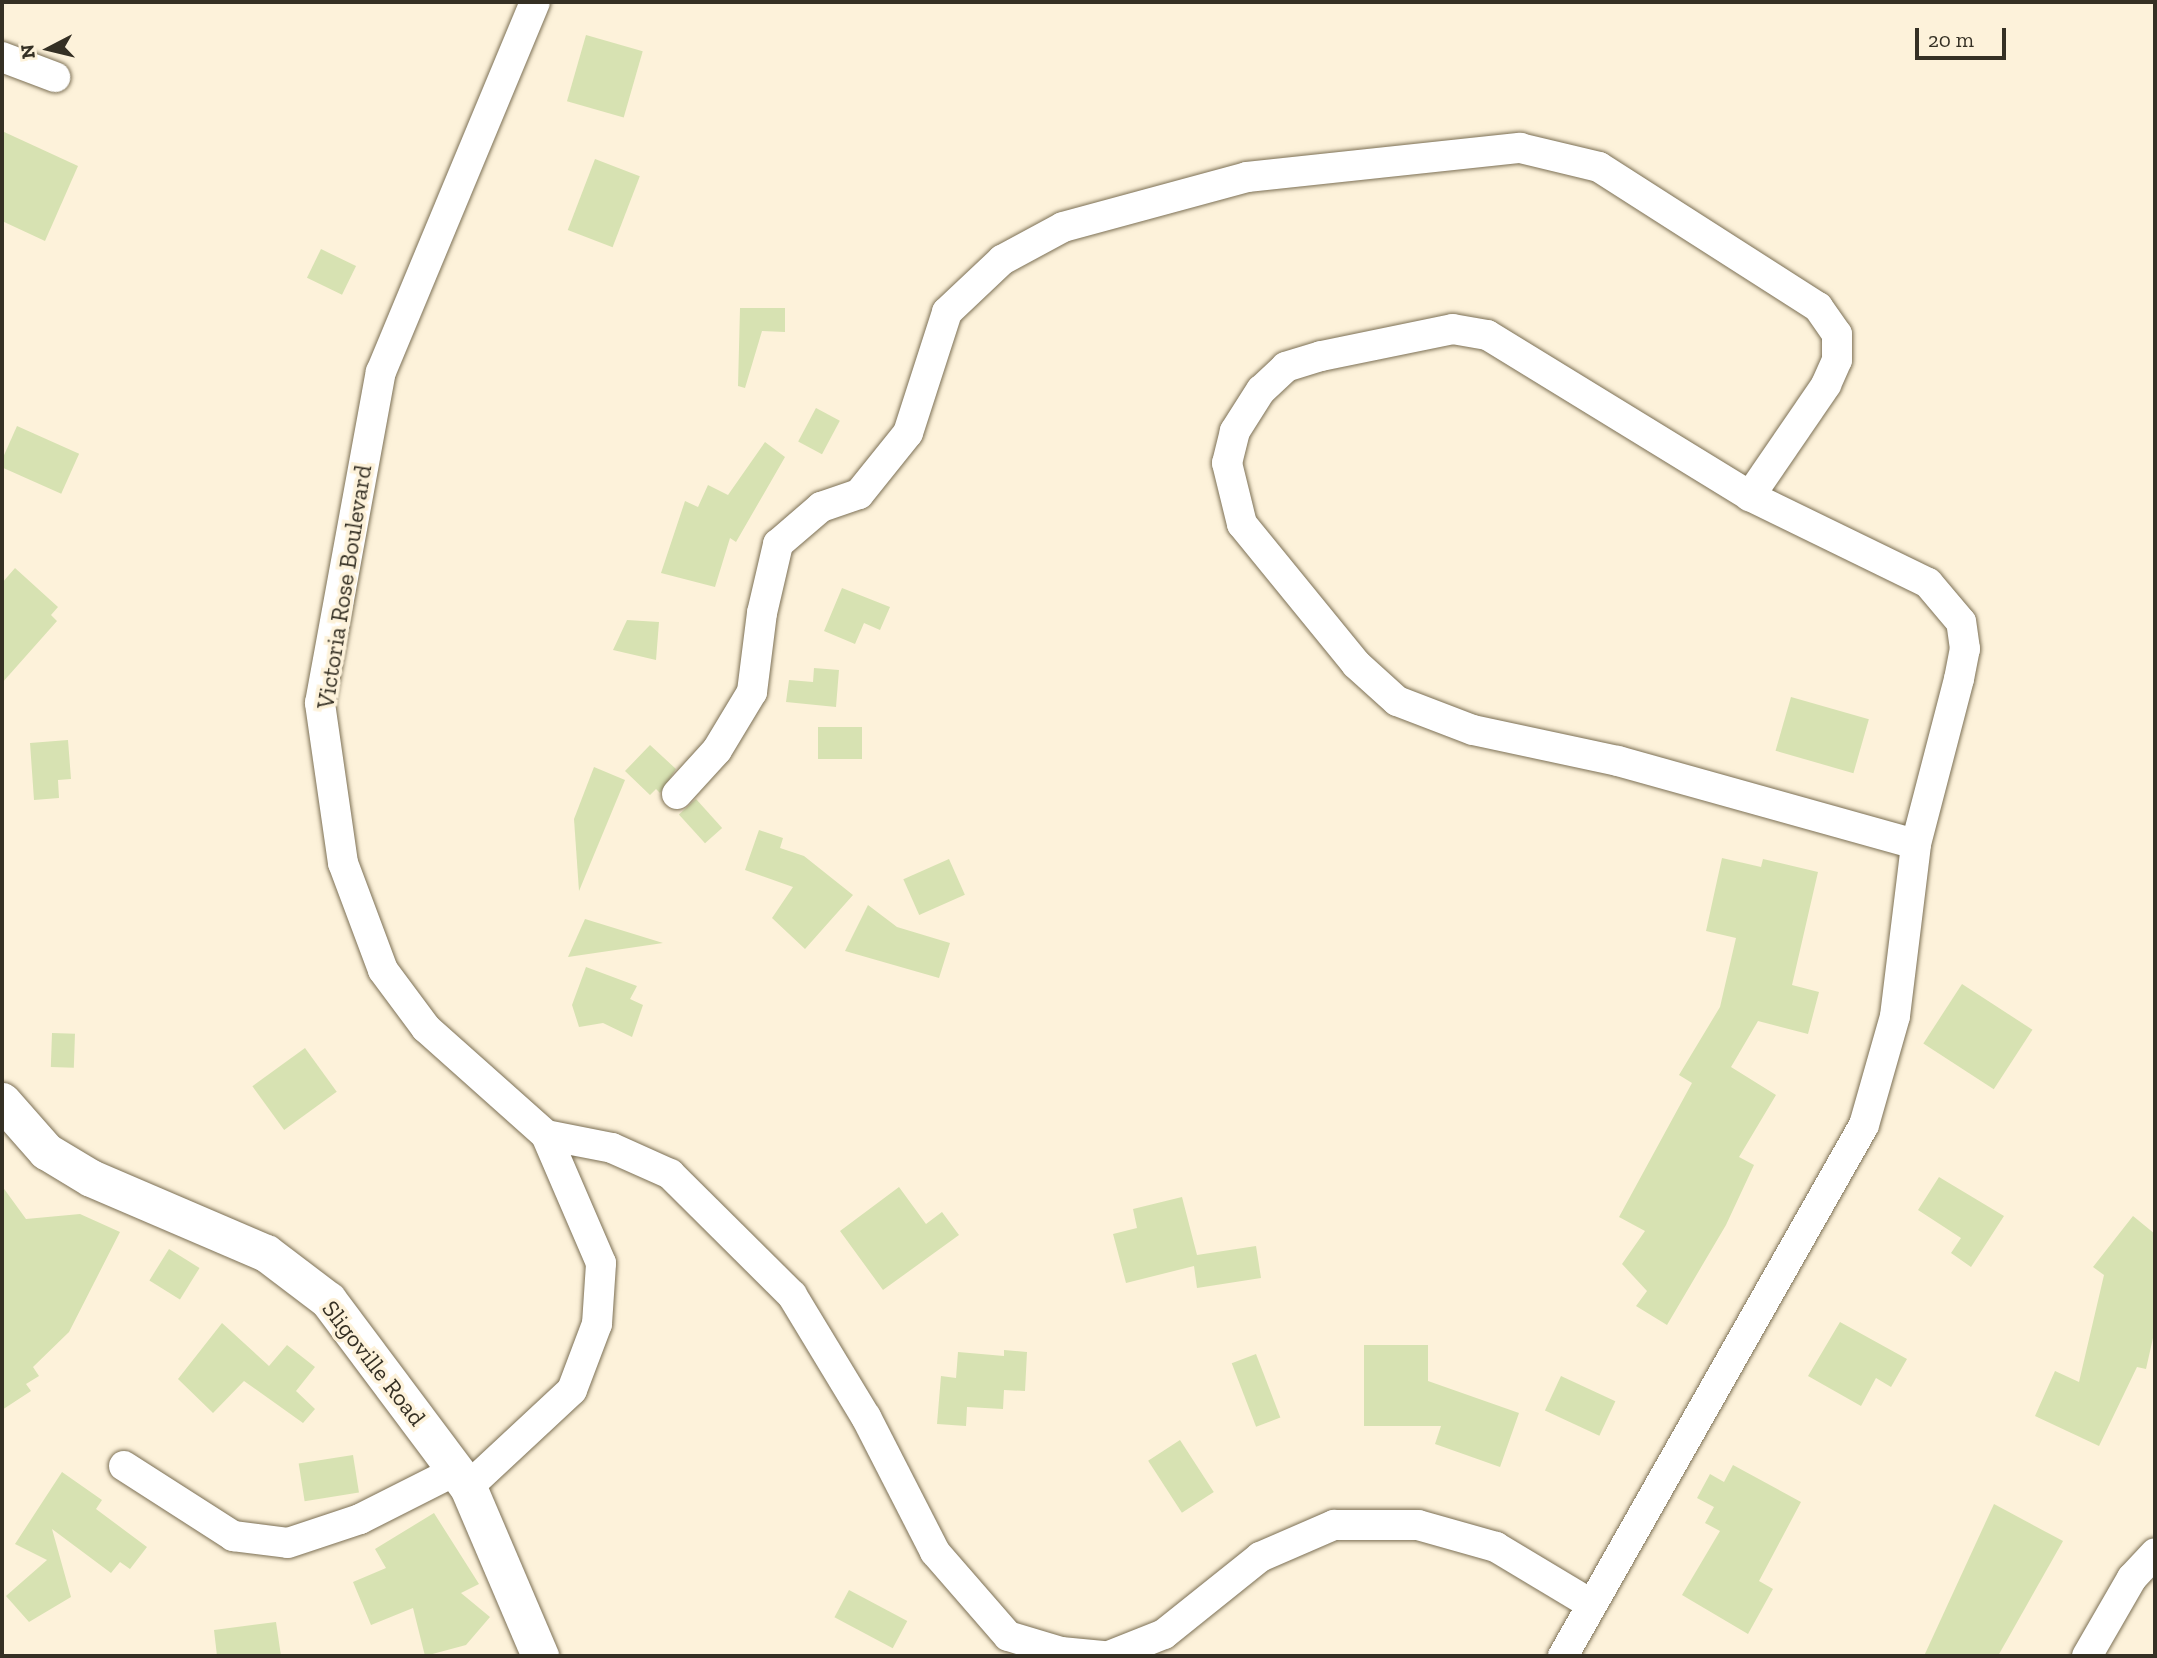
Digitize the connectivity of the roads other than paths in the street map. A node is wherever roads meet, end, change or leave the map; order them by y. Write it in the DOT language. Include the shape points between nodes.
graph roads {
  1 [pos="535,2"];
  2 [pos="2,57"];
  3 [pos="55,77"];
  4 [pos="1750,496"];
  5 [pos="677,794"];
  6 [pos="1916,844"];
  7 [pos="2,1101"];
  8 [pos="546,1135"];
  9 [pos="124,1466"];
  10 [pos="462,1478"];
  11 [pos="2155,1553"];
  12 [pos="1591,1604"];
  13 [pos="540,1656"];
  14 [pos="1103,1656"];
  15 [pos="1109,1656"];
  16 [pos="1563,1656"];
  17 [pos="2087,1656"];
  1 -- 8 [label="street, Victoria Rose Boulevard" via="381,372 320,703 343,863 383,970 426,1028"];
  2 -- 3 [label="street"];
  4 -- 5 [label="street" via="1826,385 1837,360 1836,334 1818,307 1599,167 1520,149 1247,177 1076,223 1003,260 947,312 908,433 859,494 821,507 778,544 762,613 752,692 717,750"];
  4 -- 6 [label="street" via="1928,583 1961,622 1965,649 1959,679"];
  4 -- 6 [label="street" via="1487,335 1453,329 1286,367 1261,390 1235,430 1227,463 1242,524 1356,664 1397,701 1473,730 1618,761"];
  6 -- 12 [label="street" via="1895,1016 1864,1125"];
  7 -- 10 [label="street, Sligoville Road" via="46,1151 266,1253 328,1300"];
  8 -- 10 [label="street, Victoria Rose Boulevard" via="601,1263 597,1324 572,1390"];
  8 -- 14 [label="street" via="612,1148 670,1174 792,1295 866,1418 934,1552 1008,1636 1061,1652"];
  9 -- 10 [label="street, Victoria Rose Boulevard" via="233,1536 288,1543"];
  10 -- 13 [label="street, Sligoville Road"];
  11 -- 17 [label="street" via="2132,1578"];
  12 -- 15 [label="street" via="1496,1547 1418,1525 1334,1525 1260,1557 1164,1634"];
  12 -- 16 [label="street"];
}
